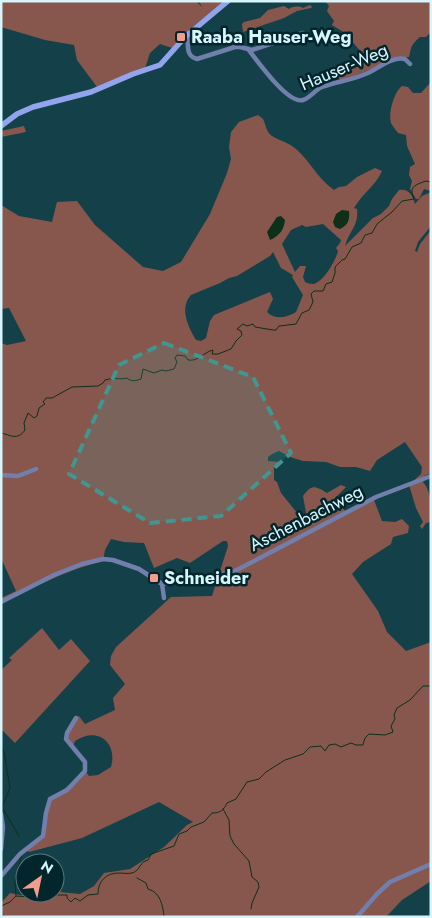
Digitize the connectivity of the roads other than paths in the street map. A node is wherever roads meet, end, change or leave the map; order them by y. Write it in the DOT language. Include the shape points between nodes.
graph roads {
  1 [pos="228,1"];
  2 [pos="303,33"];
  3 [pos="187,35"];
  4 [pos="248,49"];
  5 [pos="410,64"];
  6 [pos="1,126"];
  7 [pos="36,468"];
  8 [pos="1,475"];
  9 [pos="431,476"];
  10 [pos="162,584"];
  11 [pos="164,598"];
  12 [pos="1,602"];
  13 [pos="76,718"];
  14 [pos="1,814"];
  15 [pos="1,849"];
  16 [pos="431,864"];
  17 [pos="1,876"];
  18 [pos="357,917"];
  1 -- 3 [label="street"];
  2 -- 4 [label="street"];
  3 -- 4 [label="street" via="189,53 195,58 235,47"];
  3 -- 6 [label="street" via="156,66 91,92 33,107"];
  4 -- 5 [label="street, Hauser-Weg" via="281,89 299,101 321,88 359,77 395,59 406,59"];
  7 -- 8 [label="street" via="18,476"];
  9 -- 10 [label="street, Aschenbachweg" via="376,498 234,572"];
  10 -- 11 [label="street"];
  10 -- 12 [label="street" via="139,569 103,559 54,575"];
  13 -- 17 [label="street" via="66,739 85,762 85,771 67,790 49,800 43,836 20,854"];
  14 -- 15 [label="street"];
  16 -- 18 [label="street" via="390,882"];
}
